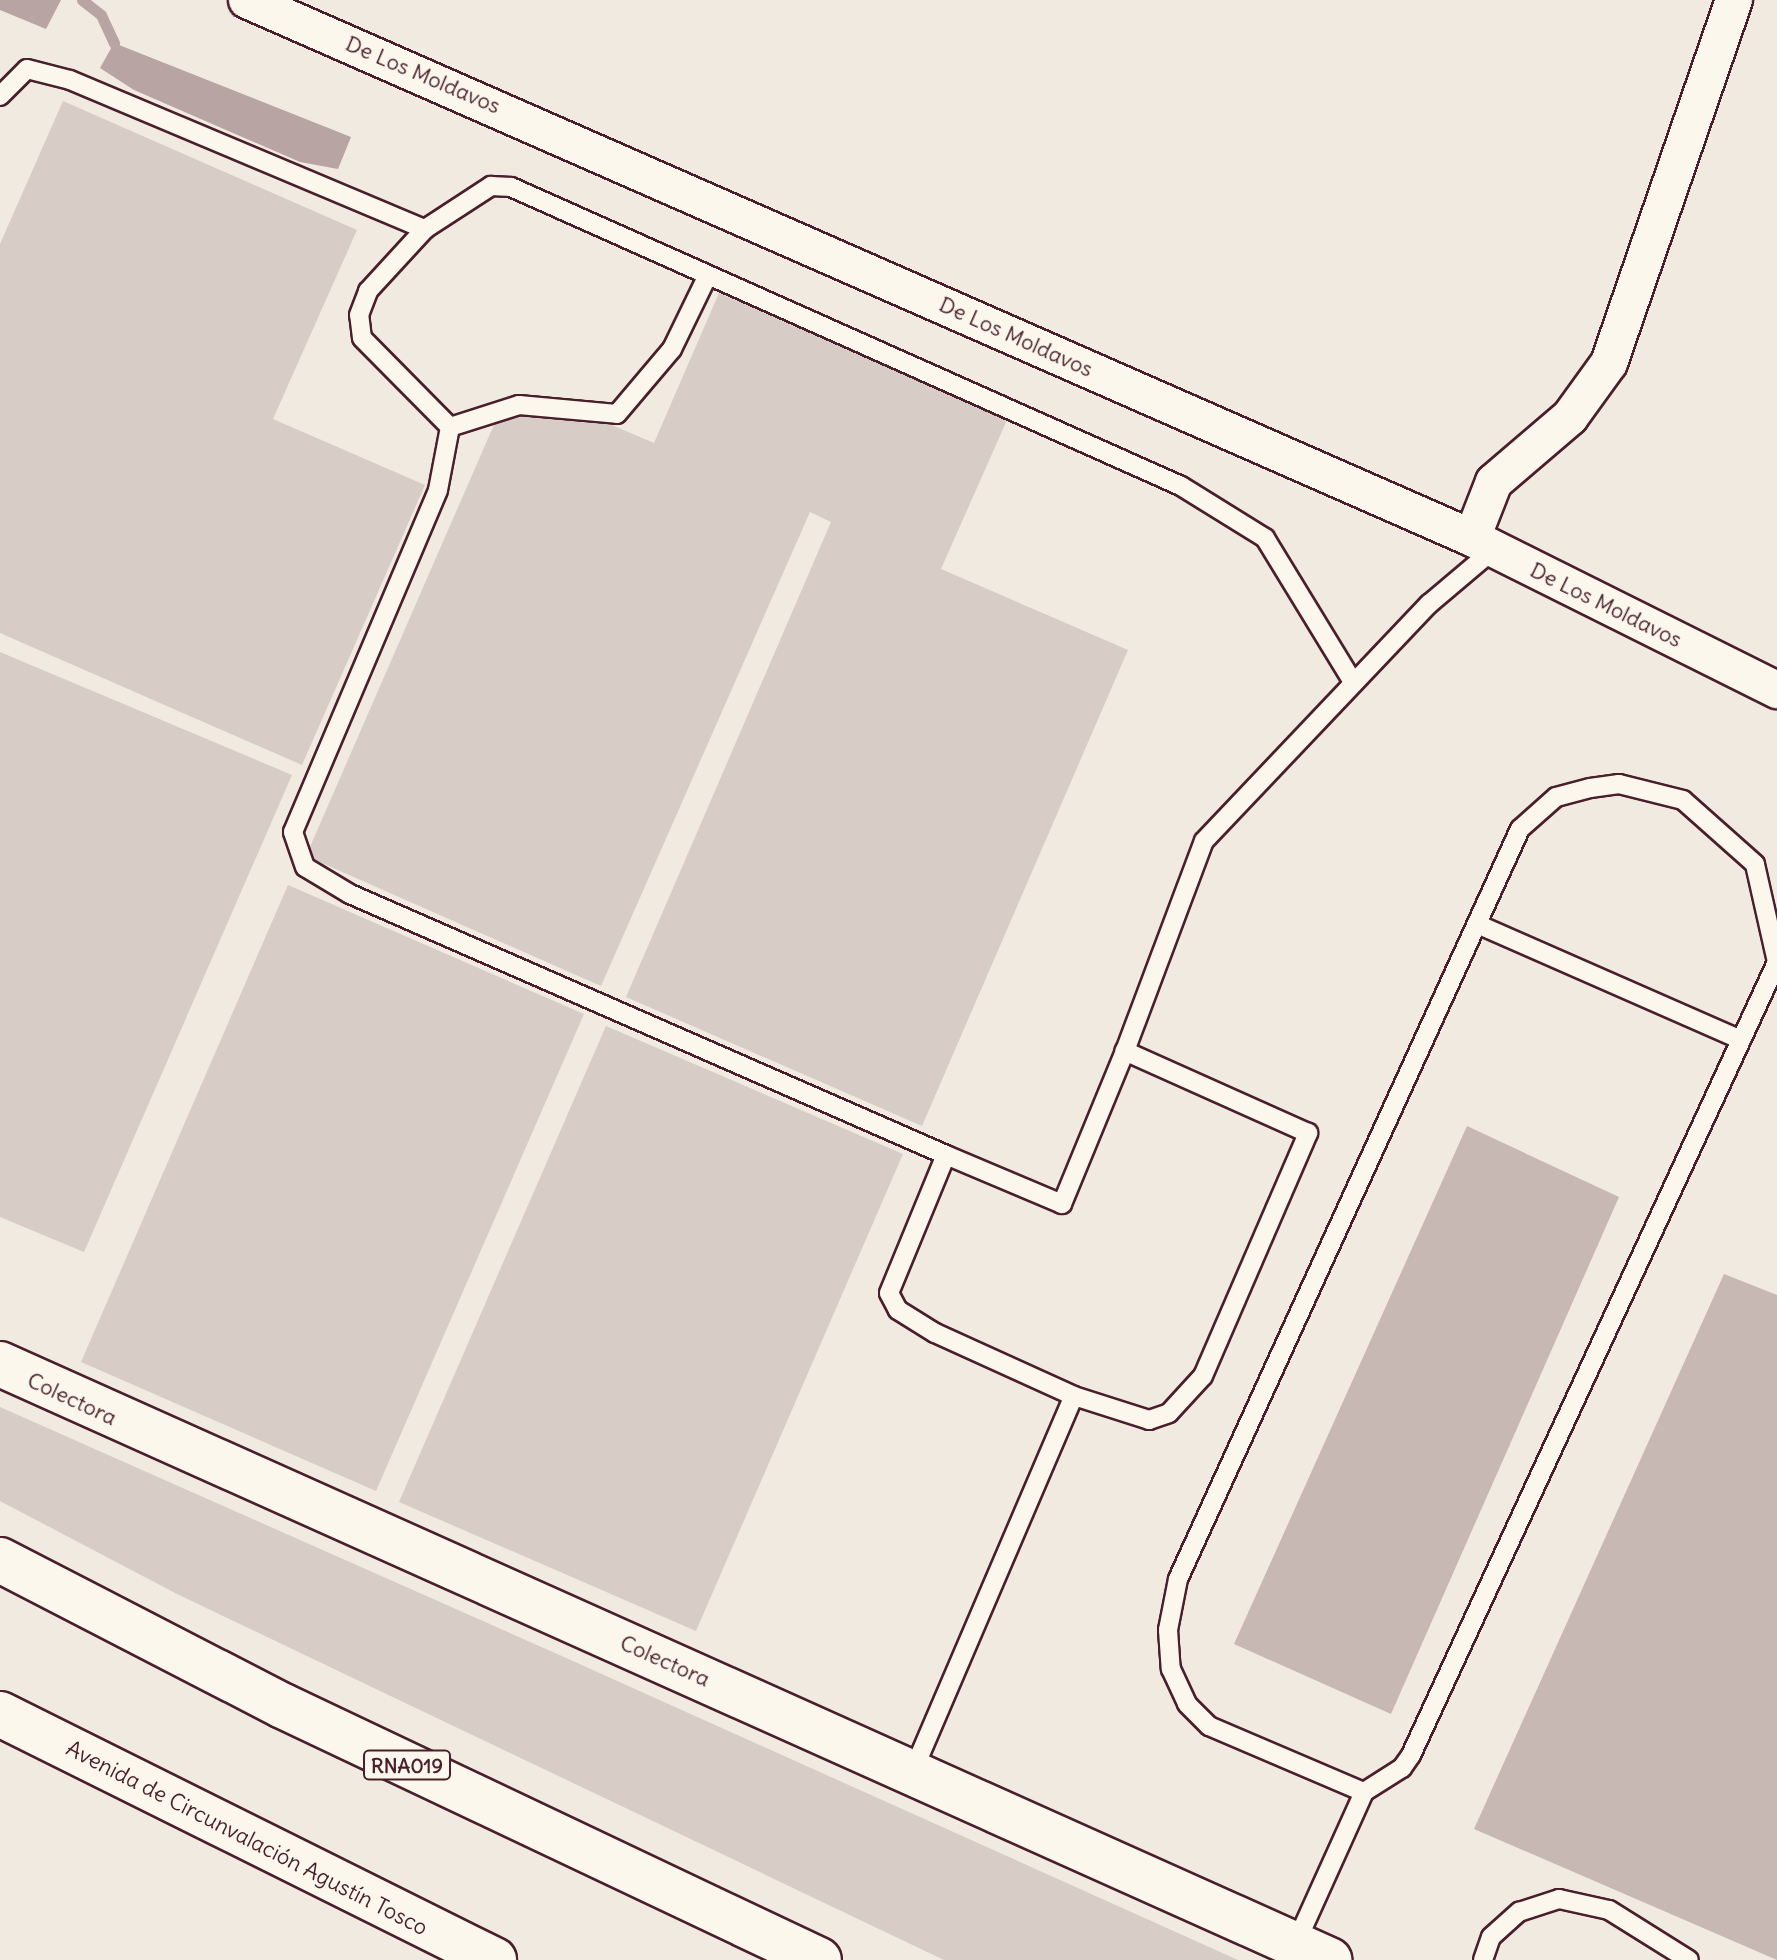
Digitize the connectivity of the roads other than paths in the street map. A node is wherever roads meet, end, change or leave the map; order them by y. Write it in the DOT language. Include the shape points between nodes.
graph roads {
  1 [pos="247,0"];
  2 [pos="1734,0"];
  3 [pos="0,96"];
  4 [pos="425,229"];
  5 [pos="708,275"];
  6 [pos="450,427"];
  7 [pos="1483,544"];
  8 [pos="1353,682"];
  9 [pos="1777,690"];
  10 [pos="1477,924"];
  11 [pos="1777,962"];
  12 [pos="1741,1040"];
  13 [pos="1125,1051"];
  14 [pos="946,1155"];
  15 [pos="0,1364"];
  16 [pos="1074,1396"];
  17 [pos="0,1560"];
  18 [pos="0,1714"];
  19 [pos="913,1771"];
  20 [pos="1364,1792"];
  21 [pos="1312,1953"];
  22 [pos="494,1960"];
  23 [pos="819,1960"];
  24 [pos="1483,1960"];
  25 [pos="1689,1960"];
  1 -- 7 [label="street, De Los Moldavos"];
  2 -- 7 [label="street" via="1609,363 1570,417 1494,482"];
  3 -- 4 [label="lane" via="27,69 70,80"];
  4 -- 5 [label="lane" via="491,186 511,187"];
  4 -- 6 [label="lane" via="368,291 359,315 362,338 384,367"];
  5 -- 6 [label="lane" via="672,349 617,414 519,405"];
  5 -- 8 [label="lane" via="1181,486 1265,538"];
  6 -- 14 [label="lane" via="438,490 293,832 305,867 350,894"];
  7 -- 8 [label="lane"];
  7 -- 9 [label="street, De Los Moldavos"];
  8 -- 13 [label="lane" via="1204,841"];
  10 -- 11 [label="lane" via="1520,829 1556,797 1619,784 1683,800 1744,849 1764,886"];
  10 -- 12 [label="lane"];
  10 -- 20 [label="lane" via="1178,1579 1168,1630 1171,1669 1187,1704 1209,1726"];
  11 -- 12 [label="lane"];
  12 -- 20 [label="lane" via="1411,1755 1388,1782"];
  13 -- 14 [label="lane" via="1062,1204"];
  13 -- 16 [label="lane" via="1308,1133 1203,1376 1169,1413 1149,1420"];
  14 -- 16 [label="lane" via="889,1293 898,1310 935,1333"];
  15 -- 19 [label="main road, Colectora"];
  16 -- 19 [label="lane"];
  17 -- 23 [label="main road, RNA019" via="283,1706"];
  18 -- 22 [label="main road, Avenida de Circunvalación Agustín Tosco"];
  19 -- 21 [label="main road, Colectora"];
  20 -- 21 [label="lane"];
  24 -- 25 [label="lane" via="1491,1937 1519,1912 1559,1899 1609,1910"];
}
